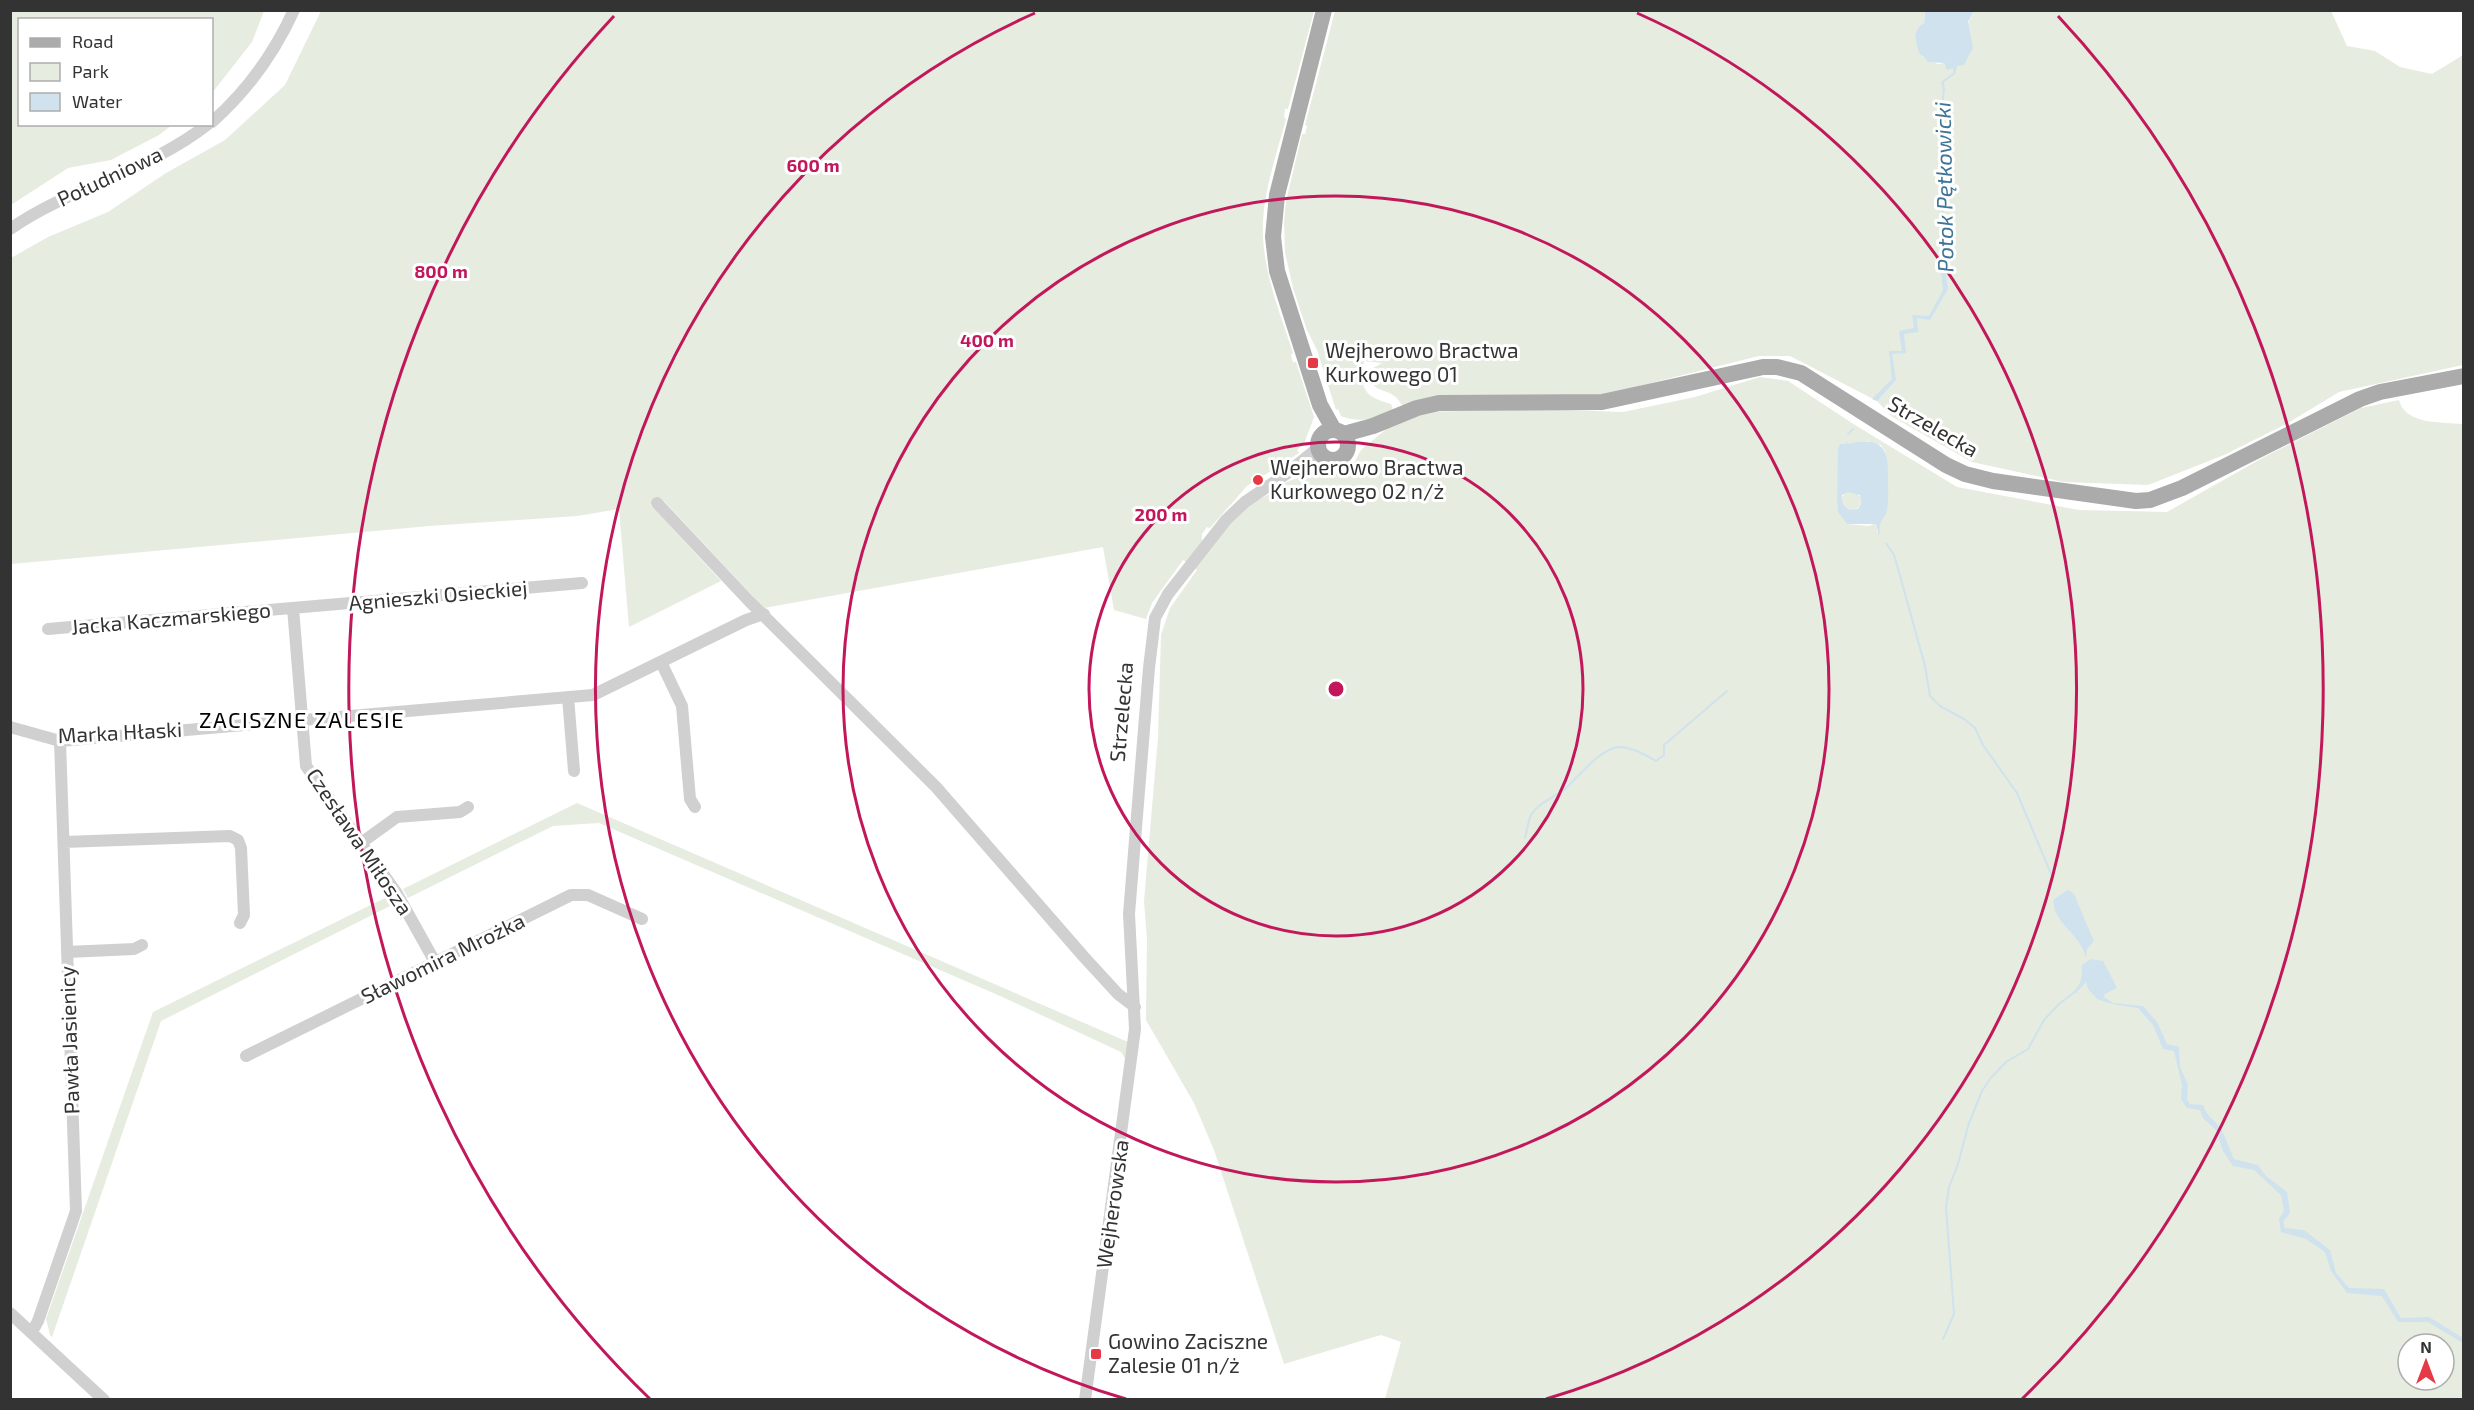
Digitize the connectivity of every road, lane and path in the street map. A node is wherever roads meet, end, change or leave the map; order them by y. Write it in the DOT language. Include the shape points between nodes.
graph roads {
  1 [pos="294,10"];
  2 [pos="1324,10"];
  3 [pos="213,120"];
  4 [pos="206,126"];
  5 [pos="10,229"];
  6 [pos="2463,376"];
  7 [pos="1332,441"];
  8 [pos="657,502"];
  9 [pos="582,583"];
  10 [pos="294,608"];
  11 [pos="764,614"];
  12 [pos="48,629"];
  13 [pos="661,662"];
  14 [pos="568,697"];
  15 [pos="302,720"];
  16 [pos="10,727"];
  17 [pos="60,741"];
  18 [pos="574,771"];
  19 [pos="468,807"];
  20 [pos="695,807"];
  21 [pos="64,842"];
  22 [pos="361,843"];
  23 [pos="642,919"];
  24 [pos="240,923"];
  25 [pos="142,945"];
  26 [pos="67,952"];
  27 [pos="435,962"];
  28 [pos="1135,1007"];
  29 [pos="246,1056"];
  30 [pos="10,1313"];
  31 [pos="32,1332"];
  32 [pos="104,1400"];
  33 [pos="1085,1400"];
  1 -- 3 [label="street, Południowa" via="255,77"];
  2 -- 7 [label="main road" via="1277,195 1273,237 1277,271"];
  4 -- 5 [label="street, Południowa" via="152,159 48,205"];
  6 -- 7 [label="main road, Strzelecka" via="2360,399 2182,488 2136,501 1965,474 1801,373 1777,367 1602,402 1439,403 1373,426 1363,436"];
  7 -- 28 [label="street, Strzelecka" via="1245,502 1226,520 1168,594 1155,618 1130,896"];
  8 -- 11 [label="street"];
  9 -- 10 [label="street, Agnieszki Osieckiej"];
  10 -- 12 [label="street, Jacka Kaczmarskiego"];
  10 -- 15 [label="street, Czesława Miłosza"];
  11 -- 13 [label="street, Marka Hłaski"];
  11 -- 28 [label="street" via="936,787 1084,957"];
  13 -- 14 [label="street, Marka Hłaski" via="593,695"];
  13 -- 20 [label="street" via="682,706 690,799"];
  14 -- 15 [label="street, Marka Hłaski"];
  14 -- 18 [label="street"];
  15 -- 17 [label="street, Marka Hłaski"];
  15 -- 22 [label="street, Czesława Miłosza" via="306,766"];
  16 -- 17 [label="street, Marka Hłaski"];
  17 -- 21 [label="street, Pawła Jasienicy"];
  19 -- 22 [label="street" via="460,812 397,817"];
  21 -- 24 [label="street" via="230,836 238,840 241,848 244,915"];
  21 -- 26 [label="street, Pawła Jasienicy"];
  22 -- 27 [label="street, Czesława Miłosza" via="396,892"];
  23 -- 27 [label="street, Sławomira Mrożka" via="588,895 571,895"];
  25 -- 26 [label="street" via="134,949"];
  26 -- 31 [label="street, Pawła Jasienicy" via="76,1211"];
  27 -- 29 [label="street, Sławomira Mrożka"];
  28 -- 33 [label="street, Wejherowska" via="1130,1082"];
  30 -- 31 [label="street"];
  31 -- 32 [label="street"];
}
